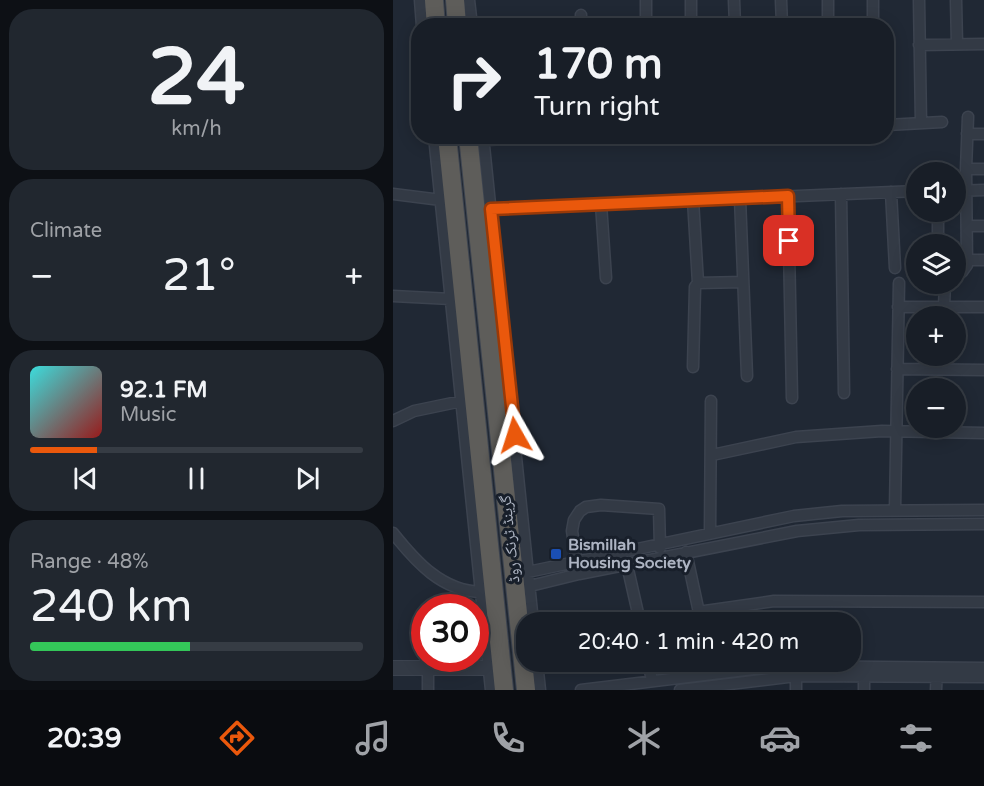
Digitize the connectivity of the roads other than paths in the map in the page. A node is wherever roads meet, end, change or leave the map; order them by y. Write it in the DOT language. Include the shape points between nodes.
graph roads {
  1 [pos="420,0"];
  2 [pos="433,0"];
  3 [pos="455,0"];
  4 [pos="469,0"];
  5 [pos="646,0"];
  6 [pos="691,0"];
  7 [pos="734,0"];
  8 [pos="781,0"];
  9 [pos="828,0"];
  10 [pos="873,0"];
  11 [pos="918,0"];
  12 [pos="956,0"];
  13 [pos="421,18"];
  14 [pos="435,18"];
  15 [pos="456,18"];
  16 [pos="471,18"];
  17 [pos="646,18"];
  18 [pos="691,18"];
  19 [pos="735,18"];
  20 [pos="781,18"];
  21 [pos="828,18"];
  22 [pos="873,18"];
  23 [pos="957,44"];
  24 [pos="984,44"];
  25 [pos="919,45"];
  26 [pos="968,117"];
  27 [pos="942,122"];
  28 [pos="921,123"];
  29 [pos="894,125"];
  30 [pos="967,134"];
  31 [pos="984,134"];
  32 [pos="435,144"];
  33 [pos="448,144"];
  34 [pos="480,144"];
  35 [pos="480,144"];
  36 [pos="966,169"];
  37 [pos="984,169"];
  38 [pos="966,190"];
  39 [pos="984,190"];
  40 [pos="906,191"];
  41 [pos="891,192"];
  42 [pos="393,194"];
  43 [pos="841,194"];
  44 [pos="788,196"];
  45 [pos="740,198"];
  46 [pos="441,200"];
  47 [pos="693,200"];
  48 [pos="601,204"];
  49 [pos="491,209"];
  50 [pos="966,220"];
  51 [pos="967,226"];
  52 [pos="984,226"];
  53 [pos="967,260"];
  54 [pos="984,260"];
  55 [pos="966,264"];
  56 [pos="895,268"];
  57 [pos="606,278"];
  58 [pos="743,282"];
  59 [pos="698,283"];
  60 [pos="899,283"];
  61 [pos="945,294"];
  62 [pos="393,296"];
  63 [pos="451,299"];
  64 [pos="493,306"];
  65 [pos="944,306"];
  66 [pos="898,307"];
  67 [pos="906,307"];
  68 [pos="966,307"];
  69 [pos="984,307"];
  70 [pos="693,367"];
  71 [pos="897,369"];
  72 [pos="984,370"];
  73 [pos="747,376"];
  74 [pos="844,393"];
  75 [pos="792,398"];
  76 [pos="711,401"];
  77 [pos="468,404"];
  78 [pos="495,404"];
  79 [pos="393,421"];
  80 [pos="896,432"];
  81 [pos="984,433"];
  82 [pos="507,436"];
  83 [pos="712,455"];
  84 [pos="895,509"];
  85 [pos="984,510"];
  86 [pos="984,524"];
  87 [pos="393,533"];
  88 [pos="710,533"];
  89 [pos="659,543"];
  90 [pos="686,552"];
  91 [pos="662,557"];
  92 [pos="576,561"];
  93 [pos="627,565"];
  94 [pos="522,573"];
  95 [pos="579,574"];
  96 [pos="530,586"];
  97 [pos="481,592"];
  98 [pos="984,603"];
  99 [pos="532,612"];
  100 [pos="638,612"];
  101 [pos="698,612"];
  102 [pos="717,612"];
  103 [pos="393,668"];
  104 [pos="489,668"];
  105 [pos="984,668"];
  106 [pos="411,669"];
  107 [pos="861,671"];
  108 [pos="428,672"];
  109 [pos="538,672"];
  110 [pos="650,672"];
  111 [pos="688,672"];
  112 [pos="790,672"];
  113 [pos="796,672"];
  114 [pos="810,672"];
  115 [pos="937,672"];
  116 [pos="864,676"];
  117 [pos="984,677"];
  118 [pos="652,680"];
  119 [pos="428,690"];
  120 [pos="491,690"];
  121 [pos="504,690"];
  122 [pos="526,690"];
  123 [pos="540,690"];
  124 [pos="581,690"];
  125 [pos="680,690"];
  126 [pos="795,690"];
  127 [pos="864,690"];
  128 [pos="936,690"];
  1 -- 13 [label="street"];
  2 -- 14 [label="highway"];
  3 -- 15 [label="highway"];
  4 -- 16 [label="street"];
  5 -- 17 [label="street"];
  6 -- 18 [label="street"];
  7 -- 19 [label="street"];
  8 -- 20 [label="street"];
  9 -- 21 [label="street"];
  10 -- 22 [label="street"];
  11 -- 25 [label="street"];
  12 -- 23 [label="street"];
  23 -- 24 [label="street"];
  23 -- 25 [label="street"];
  25 -- 28 [label="street"];
  26 -- 30 [label="street"];
  27 -- 28 [label="street"];
  28 -- 29 [label="street"];
  30 -- 31 [label="street"];
  30 -- 36 [label="street"];
  32 -- 46 [label="street"];
  33 -- 77 [label="highway, گرینڈ ٹرنک روڈ"];
  34 -- 49 [label="street"];
  35 -- 64 [label="highway, گرینڈ ٹرنک روڈ"];
  36 -- 37 [label="street"];
  38 -- 39 [label="street"];
  40 -- 41 [label="street"];
  41 -- 43 [label="street"];
  41 -- 56 [label="street"];
  42 -- 46 [label="street"];
  43 -- 44 [label="street"];
  43 -- 74 [label="street"];
  44 -- 45 [label="street"];
  44 -- 75 [label="street"];
  45 -- 47 [label="street"];
  45 -- 58 [label="street"];
  46 -- 63 [label="street"];
  47 -- 48 [label="street"];
  47 -- 59 [label="street"];
  48 -- 49 [label="street"];
  48 -- 57 [label="street"];
  49 -- 64 [label="street"];
  50 -- 51 [label="street"];
  51 -- 52 [label="street"];
  51 -- 53 [label="street"];
  53 -- 54 [label="street"];
  53 -- 55 [label="street"];
  58 -- 59 [label="street"];
  58 -- 73 [label="street"];
  59 -- 70 [label="street" via="694,293"];
  60 -- 66 [label="street"];
  61 -- 65 [label="street"];
  62 -- 63 [label="street"];
  63 -- 77 [label="street"];
  64 -- 78 [label="highway, گرینڈ ٹرنک روڈ"];
  64 -- 82 [label="street"];
  66 -- 67 [label="street"];
  66 -- 71 [label="street"];
  68 -- 69 [label="street"];
  71 -- 72 [label="street"];
  71 -- 80 [label="street"];
  76 -- 83 [label="street"];
  77 -- 78 [label="highway"];
  77 -- 79 [label="street" via="414,411"];
  77 -- 97 [label="street"];
  77 -- 121 [label="highway, گرینڈ ٹرنک روڈ"];
  78 -- 82 [label="highway, گرینڈ ٹرنک روڈ"];
  80 -- 81 [label="street"];
  80 -- 83 [label="street" via="796,437"];
  80 -- 84 [label="street"];
  82 -- 94 [label="highway, گرینڈ ٹرنک روڈ"];
  83 -- 88 [label="street"];
  84 -- 85 [label="street"];
  84 -- 88 [label="street" via="794,516"];
  86 -- 90 [label="street" via="826,527"];
  87 -- 97 [label="street" via="434,576 454,588"];
  88 -- 89 [label="street"];
  89 -- 91 [label="street"];
  89 -- 92 [label="street"];
  89 -- 92 [label="street" via="659,509 586,507 573,525"];
  90 -- 91 [label="street"];
  90 -- 101 [label="street"];
  91 -- 93 [label="street"];
  92 -- 94 [label="street"];
  92 -- 95 [label="street"];
  93 -- 95 [label="street"];
  93 -- 100 [label="street"];
  94 -- 96 [label="street"];
  94 -- 122 [label="highway, گرینڈ ٹرنک روڈ"];
  95 -- 96 [label="street"];
  96 -- 99 [label="street"];
  98 -- 102 [label="street" via="782,601"];
  103 -- 106 [label="street"];
  104 -- 120 [label="street"];
  105 -- 115 [label="street"];
  107 -- 115 [label="street"];
  108 -- 119 [label="street"];
  109 -- 123 [label="street"];
  110 -- 118 [label="street"];
  111 -- 118 [label="street"];
  112 -- 125 [label="street"];
  113 -- 126 [label="street"];
  114 -- 116 [label="street"];
  115 -- 116 [label="street"];
  115 -- 117 [label="street"];
  115 -- 128 [label="street"];
  116 -- 127 [label="street"];
  118 -- 124 [label="street"];
}
